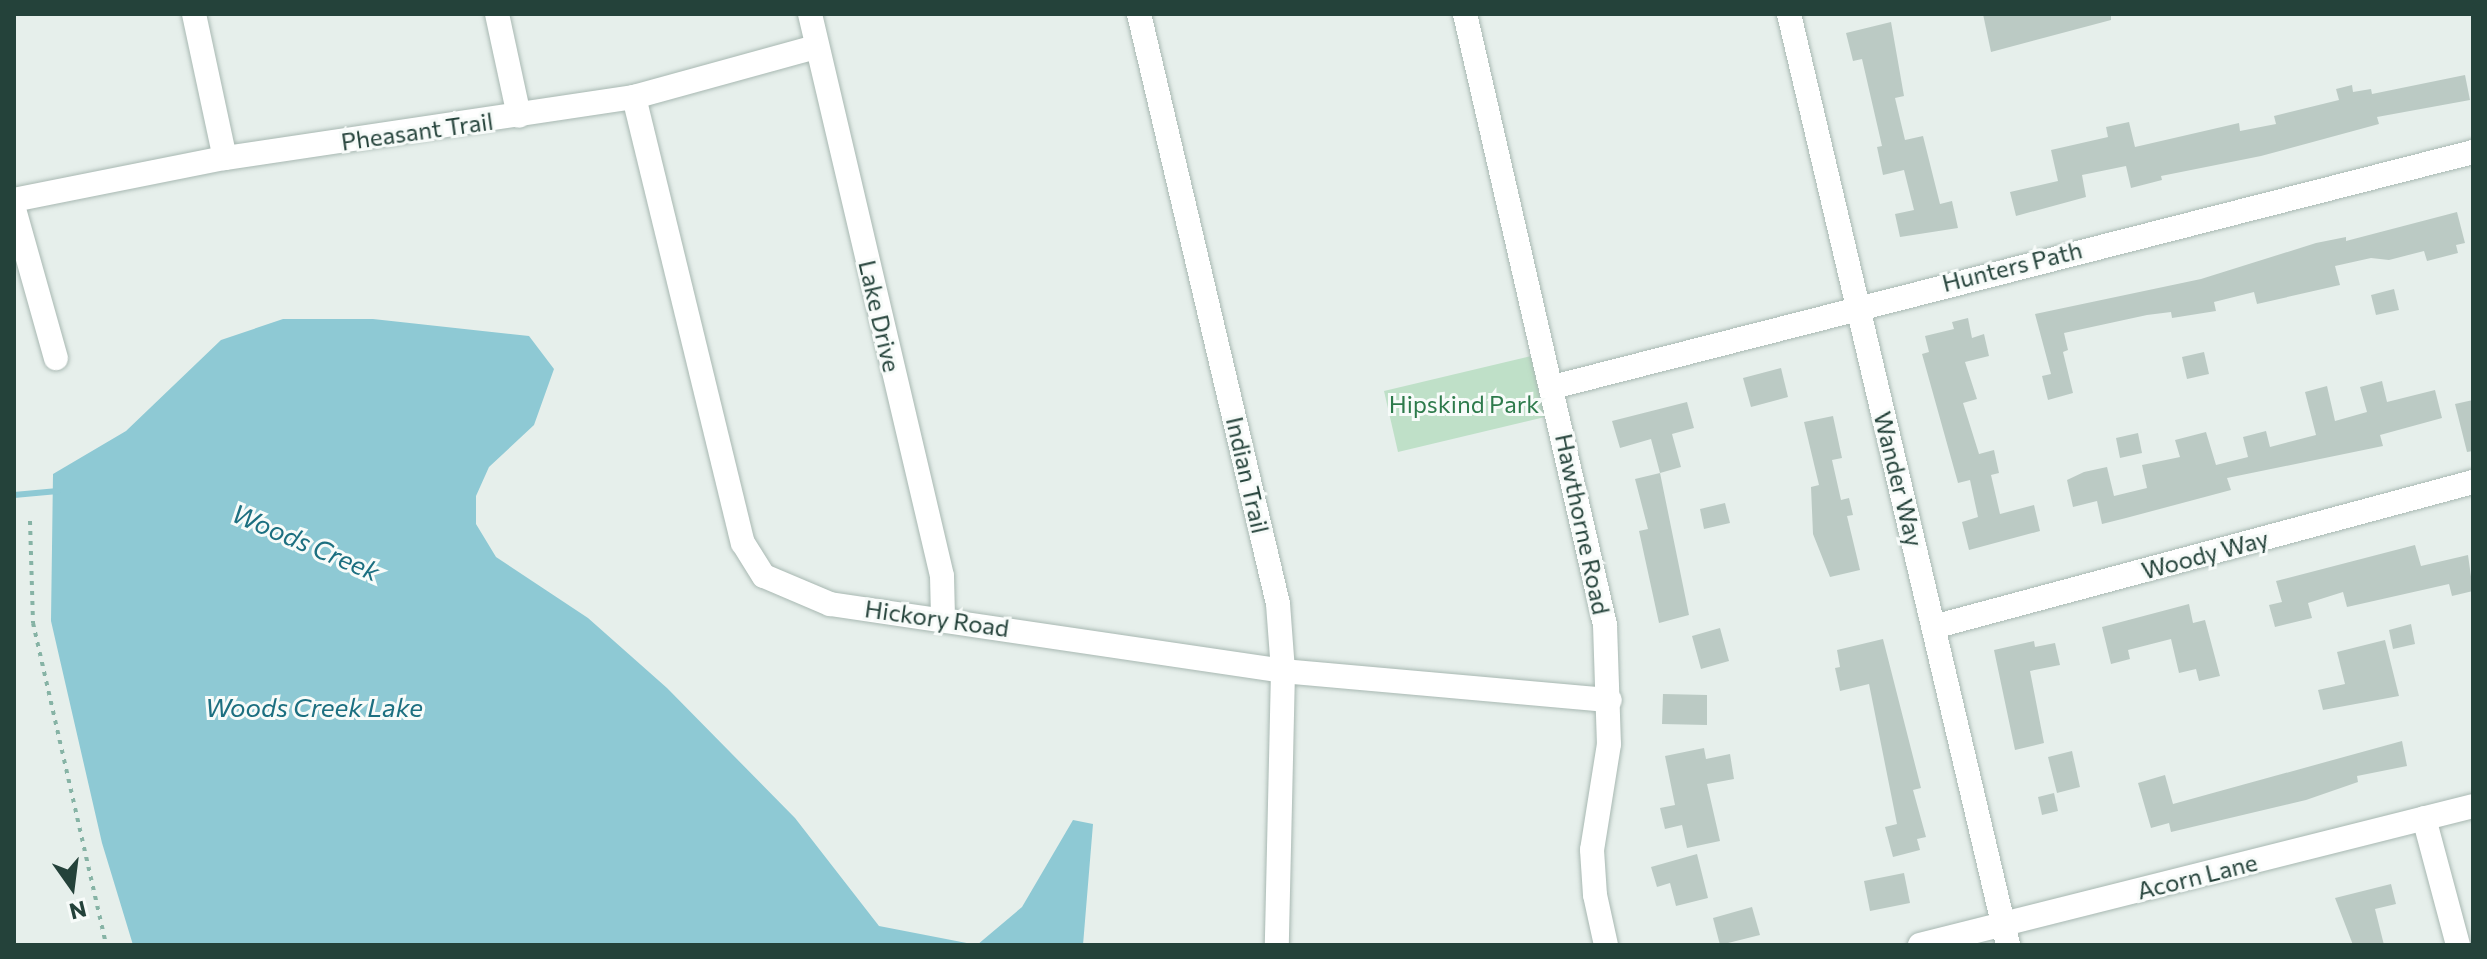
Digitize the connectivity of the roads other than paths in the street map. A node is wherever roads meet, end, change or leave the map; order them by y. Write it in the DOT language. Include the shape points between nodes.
graph roads {
  1 [pos="194,14"];
  2 [pos="497,14"];
  3 [pos="810,14"];
  4 [pos="1139,14"];
  5 [pos="1465,14"];
  6 [pos="1789,14"];
  7 [pos="816,47"];
  8 [pos="634,97"];
  9 [pos="519,116"];
  10 [pos="2473,152"];
  11 [pos="225,158"];
  12 [pos="14,200"];
  13 [pos="14,209"];
  14 [pos="1854,306"];
  15 [pos="56,358"];
  16 [pos="1553,387"];
  17 [pos="2473,482"];
  18 [pos="943,618"];
  19 [pos="1937,626"];
  20 [pos="1283,671"];
  21 [pos="1610,700"];
  22 [pos="2473,806"];
  23 [pos="2424,818"];
  24 [pos="2006,935"];
  25 [pos="1277,945"];
  26 [pos="1606,945"];
  27 [pos="1920,945"];
  28 [pos="2458,945"];
  1 -- 11 [label="street"];
  2 -- 9 [label="street"];
  3 -- 7 [label="street, Lake Drive"];
  4 -- 20 [label="street, Indian Trail" via="1278,604"];
  5 -- 16 [label="street, Hawthorne Road"];
  6 -- 14 [label="street, Wander Way"];
  7 -- 8 [label="street, Pheasant Trail"];
  7 -- 18 [label="street, Lake Drive" via="942,576"];
  8 -- 9 [label="street, Pheasant Trail"];
  8 -- 18 [label="street, Hickory Road" via="743,543 764,576 830,604"];
  9 -- 11 [label="street, Pheasant Trail"];
  10 -- 14 [label="street, Hunters Path"];
  11 -- 12 [label="street, Pheasant Trail"];
  13 -- 15 [label="street"];
  14 -- 16 [label="street, Hunters Path"];
  14 -- 19 [label="street, Wander Way"];
  16 -- 21 [label="street, Hawthorne Road" via="1605,625"];
  17 -- 19 [label="street, Woody Way"];
  18 -- 20 [label="street, Hickory Road"];
  19 -- 24 [label="street, Wander Way"];
  20 -- 21 [label="street, Hickory Road"];
  20 -- 25 [label="street, Indian Trail"];
  21 -- 26 [label="street, Hawthorne Road" via="1606,791 1592,850"];
  22 -- 23 [label="street, Acorn Lane"];
  23 -- 24 [label="street, Acorn Lane"];
  23 -- 28 [label="street"];
  24 -- 27 [label="street, Acorn Lane"];
}
